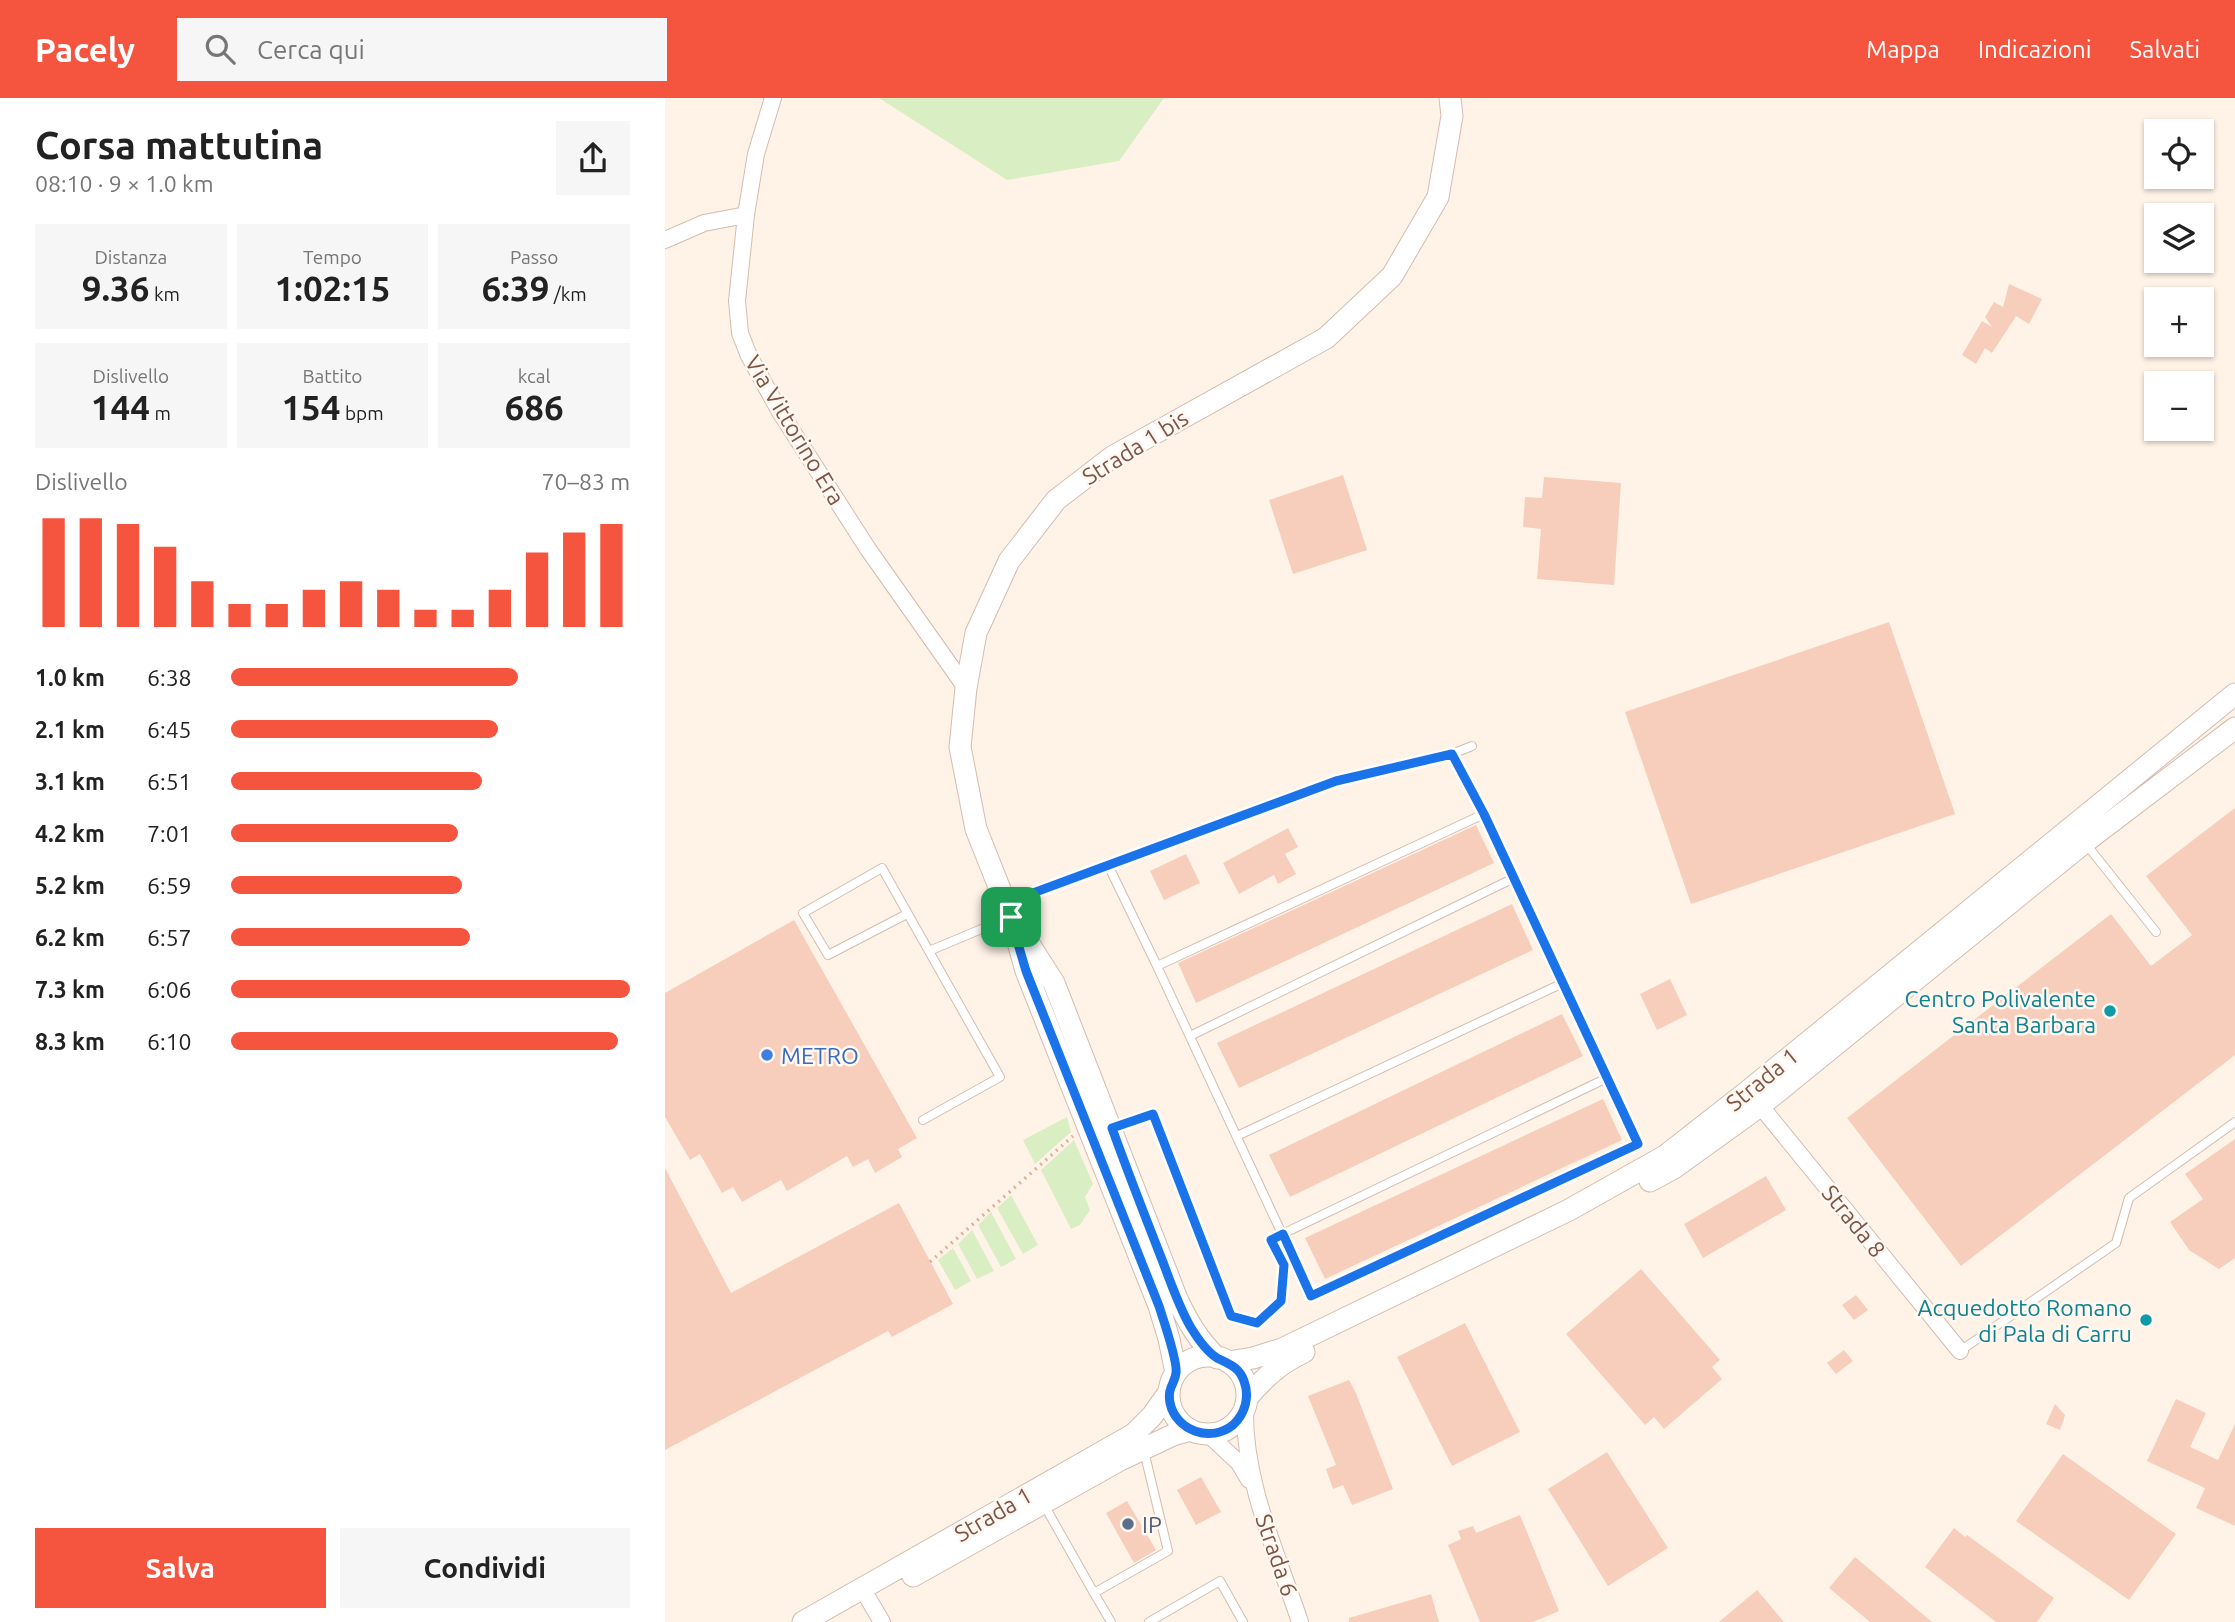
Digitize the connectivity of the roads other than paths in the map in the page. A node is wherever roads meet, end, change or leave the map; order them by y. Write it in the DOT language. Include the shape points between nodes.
graph roads {
  1 [pos="773,98"];
  2 [pos="1450,98"];
  3 [pos="746,215"];
  4 [pos="665,240"];
  5 [pos="966,688"];
  6 [pos="2235,694"];
  7 [pos="2235,729"];
  8 [pos="1472,746"];
  9 [pos="1452,754"];
  10 [pos="1484,814"];
  11 [pos="2085,842"];
  12 [pos="1108,865"];
  13 [pos="1514,878"];
  14 [pos="1009,910"];
  15 [pos="907,914"];
  16 [pos="2156,932"];
  17 [pos="929,951"];
  18 [pos="1157,966"];
  19 [pos="1563,983"];
  20 [pos="1191,1036"];
  21 [pos="1607,1078"];
  22 [pos="1754,1098"];
  23 [pos="923,1120"];
  24 [pos="2235,1122"];
  25 [pos="1112,1128"];
  26 [pos="1088,1131"];
  27 [pos="1237,1136"];
  28 [pos="1283,1234"];
  29 [pos="1960,1351"];
  30 [pos="1222,1360"];
  31 [pos="1173,1382"];
  32 [pos="1246,1403"];
  33 [pos="1199,1432"];
  34 [pos="1143,1449"];
  35 [pos="1255,1488"];
  36 [pos="1045,1493"];
  37 [pos="1094,1593"];
  38 [pos="866,1595"];
  39 [pos="803,1622"];
  40 [pos="832,1622"];
  41 [pos="882,1622"];
  42 [pos="1111,1622"];
  43 [pos="1149,1622"];
  44 [pos="1243,1622"];
  45 [pos="1300,1622"];
  1 -- 3 [label="street, Via Vittorino Era"];
  2 -- 5 [label="street, Strada 1 bis" via="1452,116 1438,197 1392,276 1326,338 1112,457 1056,500 1009,561 976,633"];
  3 -- 4 [label="street" via="705,223"];
  3 -- 5 [label="street, Via Vittorino Era" via="737,317 749,356 868,549"];
  5 -- 14 [label="street, Strada 1 bis" via="960,747 976,829"];
  6 -- 22 [label="street, Strada 1"];
  7 -- 11 [label="street, Strada 1"];
  8 -- 9 [label="lane"];
  9 -- 10 [label="lane"];
  9 -- 12 [label="lane" via="1336,781"];
  10 -- 13 [label="lane"];
  10 -- 18 [label="lane"];
  11 -- 16 [label="lane"];
  11 -- 22 [label="street, Strada 1"];
  12 -- 14 [label="lane"];
  12 -- 18 [label="lane"];
  13 -- 19 [label="lane"];
  13 -- 20 [label="lane"];
  14 -- 17 [label="lane"];
  14 -- 25 [label="street, Strada 1 bis" via="1054,983"];
  14 -- 26 [label="street, Strada 1 bis" via="1026,971"];
  15 -- 15 [label="lane" via="828,955 803,913 882,868"];
  15 -- 17 [label="lane"];
  17 -- 23 [label="lane" via="1000,1077"];
  18 -- 20 [label="lane"];
  19 -- 21 [label="lane"];
  19 -- 27 [label="lane"];
  20 -- 27 [label="lane"];
  21 -- 28 [label="lane"];
  21 -- 28 [label="lane" via="1638,1144 1311,1296"];
  22 -- 29 [label="street, Strada 8"];
  22 -- 30 [label="street, Strada 1" via="1665,1156 1569,1210 1282,1349 1253,1358"];
  22 -- 32 [label="street, Strada 1" via="1674,1168 1573,1223 1283,1362 1260,1382"];
  24 -- 29 [label="lane" via="2129,1198 2116,1243"];
  25 -- 26 [label="lane"];
  25 -- 28 [label="lane" via="1153,1114 1231,1316 1257,1323 1281,1301 1284,1265 1271,1240"];
  25 -- 30 [label="street, Strada 1 bis" via="1190,1326"];
  26 -- 31 [label="street, Strada 1 bis" via="1159,1306 1169,1339"];
  27 -- 28 [label="lane"];
  30 -- 31 [label="street" via="1204,1356 1191,1360"];
  30 -- 32 [label="street" via="1240,1373"];
  31 -- 33 [label="street" via="1170,1404 1174,1414"];
  31 -- 36 [label="street, Strada 1" via="1152,1416 1134,1434"];
  32 -- 33 [label="street" via="1231,1427 1216,1433"];
  32 -- 35 [label="street, Strada 6" via="1247,1448"];
  33 -- 34 [label="street, Strada 1" via="1173,1435"];
  33 -- 35 [label="street, Strada 6" via="1239,1463"];
  34 -- 36 [label="street, Strada 1"];
  34 -- 37 [label="lane" via="1168,1551"];
  35 -- 45 [label="street, Strada 6"];
  36 -- 37 [label="lane"];
  36 -- 38 [label="street, Strada 1"];
  37 -- 42 [label="lane"];
  38 -- 39 [label="street, Strada 1"];
  38 -- 40 [label="street, Strada 1"];
  38 -- 41 [label="street"];
  43 -- 44 [label="lane" via="1220,1581"];
}
